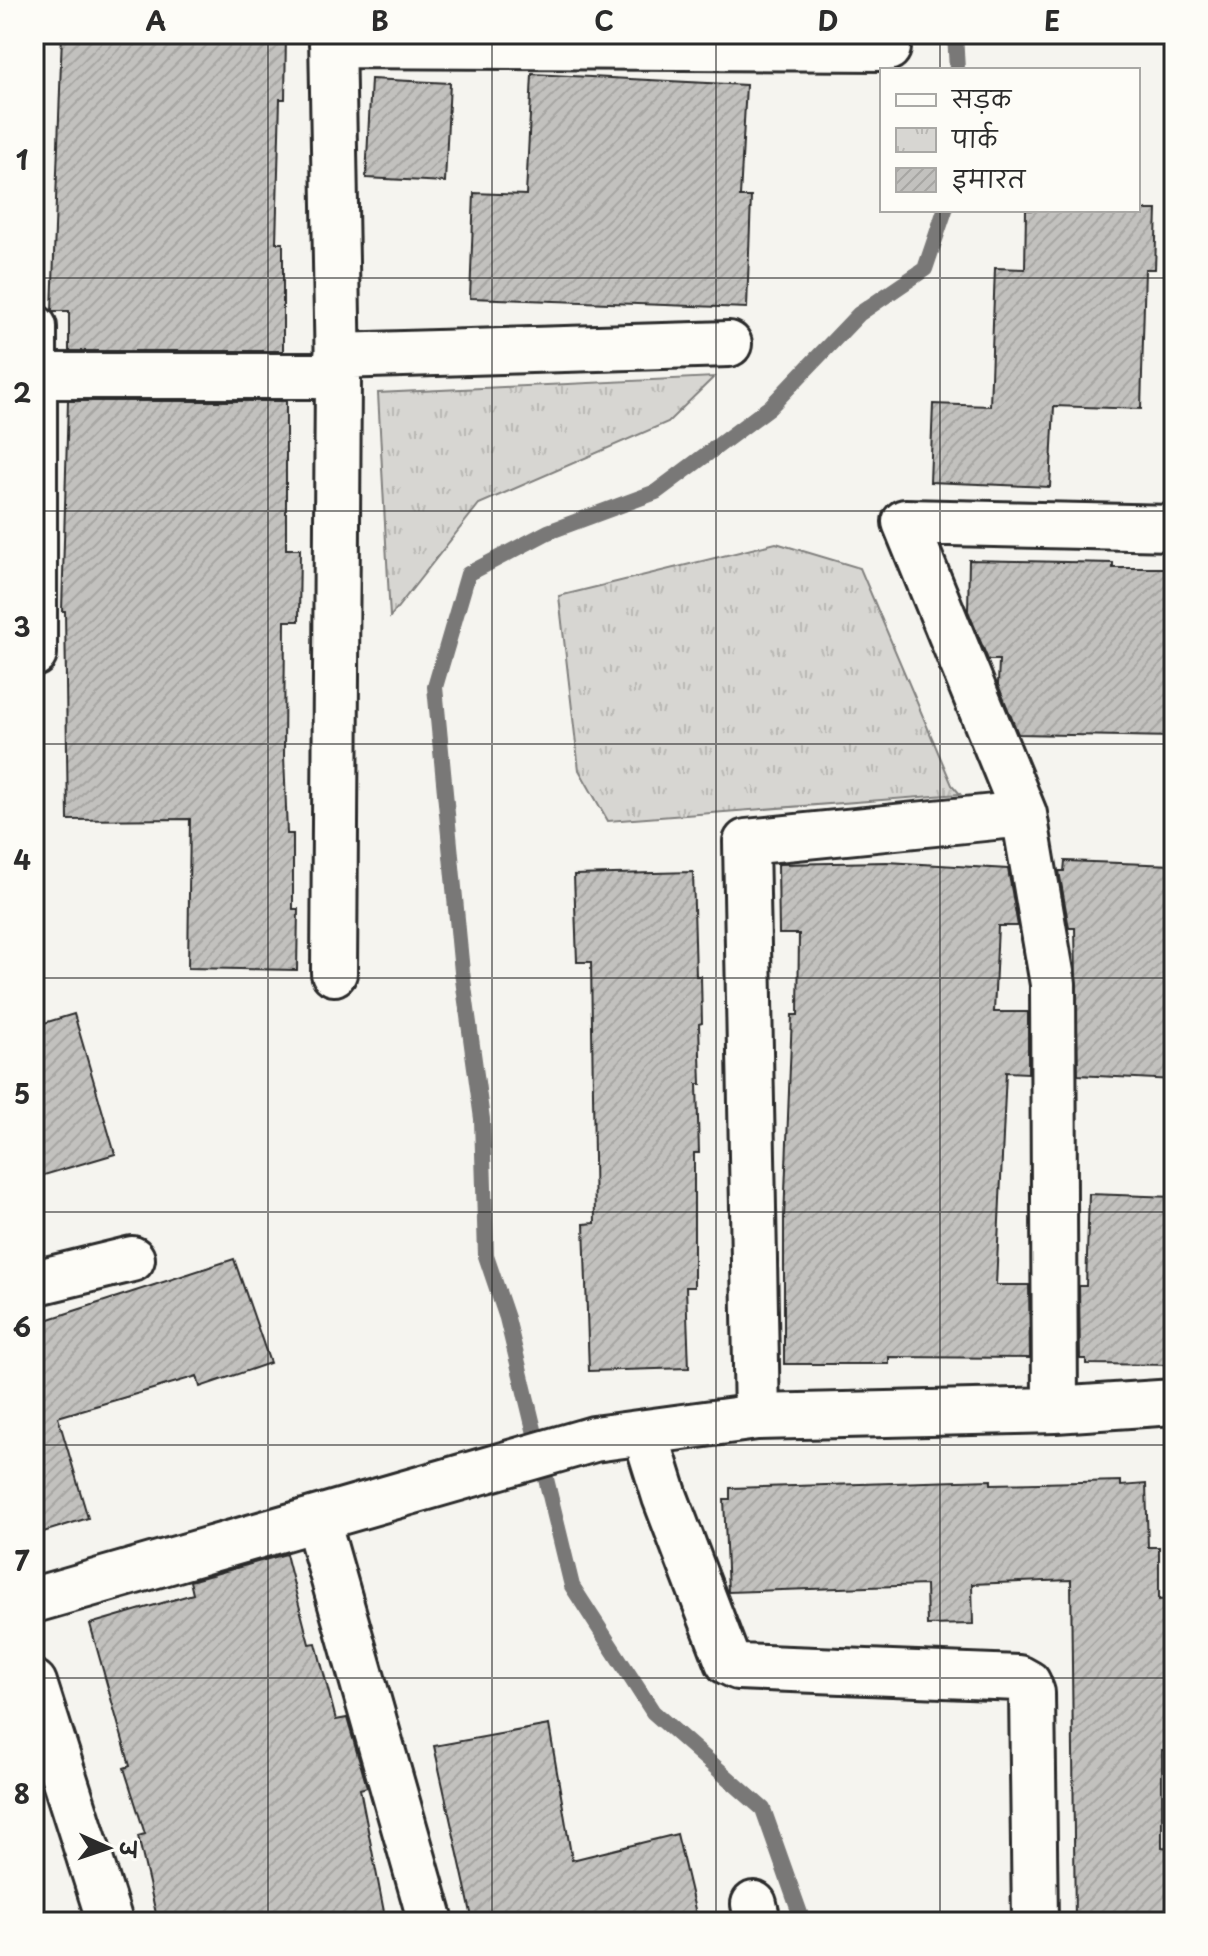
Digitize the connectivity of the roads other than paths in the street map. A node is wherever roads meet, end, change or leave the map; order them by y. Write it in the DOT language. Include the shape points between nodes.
graph roads {
  1 [pos="332,39"];
  2 [pos="888,48"];
  3 [pos="34,327"];
  4 [pos="729,344"];
  5 [pos="338,366"];
  6 [pos="35,376"];
  7 [pos="1174,528"];
  8 [pos="34,654"];
  9 [pos="1024,814"];
  10 [pos="334,973"];
  11 [pos="132,1259"];
  12 [pos="34,1283"];
  13 [pos="1174,1402"];
  14 [pos="1055,1410"];
  15 [pos="757,1417"];
  16 [pos="645,1433"];
  17 [pos="317,1520"];
  18 [pos="34,1600"];
  19 [pos="34,1683"];
  20 [pos="110,1922"];
  21 [pos="431,1922"];
  22 [pos="1035,1922"];
  1 -- 2 [label="street"];
  1 -- 5 [label="street"];
  3 -- 6 [label="street"];
  4 -- 5 [label="street"];
  5 -- 6 [label="street"];
  5 -- 10 [label="street"];
  6 -- 8 [label="street"];
  7 -- 9 [label="street" via="905,522"];
  9 -- 14 [label="street" via="1053,984"];
  9 -- 15 [label="street" via="746,842"];
  11 -- 12 [label="street"];
  13 -- 14 [label="street"];
  14 -- 15 [label="street"];
  15 -- 16 [label="street"];
  16 -- 17 [label="street" via="594,1439"];
  16 -- 22 [label="street" via="728,1662 738,1667 1019,1678 1028,1683"];
  17 -- 18 [label="street"];
  17 -- 21 [label="street"];
  19 -- 20 [label="street"];
}
